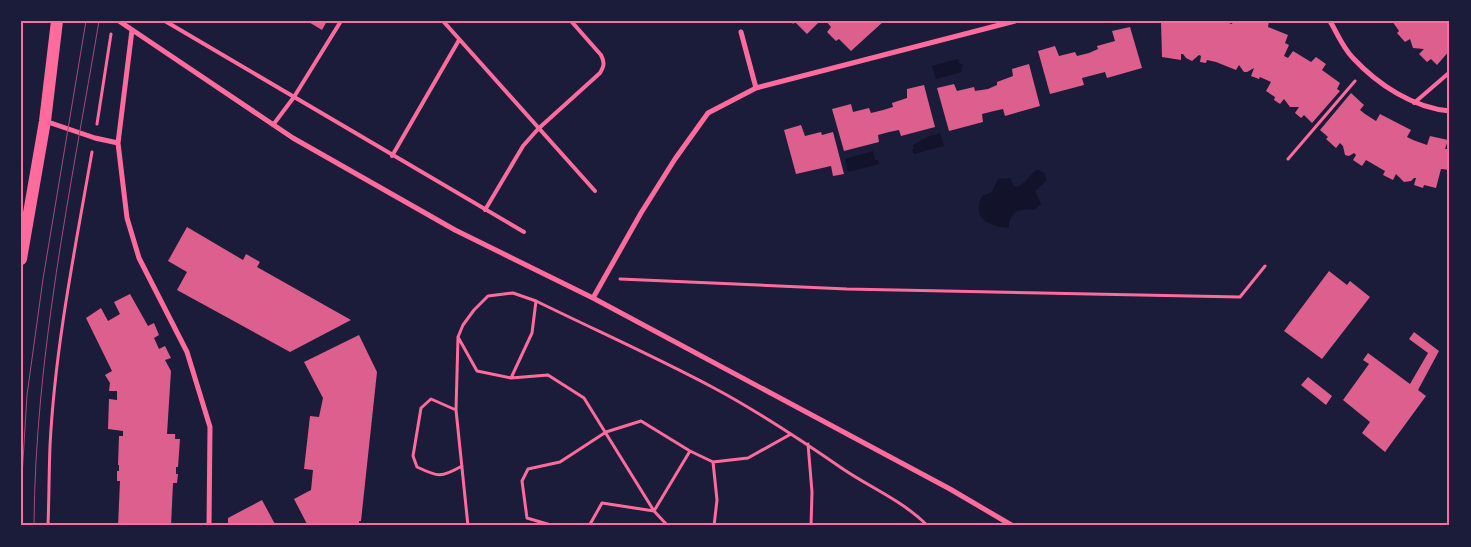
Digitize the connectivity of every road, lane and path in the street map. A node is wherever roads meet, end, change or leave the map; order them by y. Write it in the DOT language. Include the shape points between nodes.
graph roads {
  1 [pos="57,21"];
  2 [pos="119,21"];
  3 [pos="166,21"];
  4 [pos="341,21"];
  5 [pos="443,21"];
  6 [pos="571,21"];
  7 [pos="1015,21"];
  8 [pos="1330,21"];
  9 [pos="112,28"];
  10 [pos="132,30"];
  11 [pos="742,32"];
  12 [pos="459,40"];
  13 [pos="1365,69"];
  14 [pos="1450,72"];
  15 [pos="756,88"];
  16 [pos="294,97"];
  17 [pos="1414,103"];
  18 [pos="1450,111"];
  19 [pos="45,121"];
  20 [pos="273,125"];
  21 [pos="538,129"];
  22 [pos="95,138"];
  23 [pos="118,144"];
  24 [pos="392,156"];
  25 [pos="1288,159"];
  26 [pos="595,191"];
  27 [pos="485,210"];
  28 [pos="524,232"];
  29 [pos="21,259"];
  30 [pos="1265,266"];
  31 [pos="604,277"];
  32 [pos="593,298"];
  33 [pos="536,301"];
  34 [pos="458,337"];
  35 [pos="510,378"];
  36 [pos="456,410"];
  37 [pos="606,432"];
  38 [pos="792,434"];
  39 [pos="808,444"];
  40 [pos="690,451"];
  41 [pos="713,462"];
  42 [pos="462,466"];
  43 [pos="654,511"];
  44 [pos="48,526"];
  45 [pos="210,526"];
  46 [pos="468,526"];
  47 [pos="554,526"];
  48 [pos="590,526"];
  49 [pos="668,526"];
  50 [pos="714,526"];
  51 [pos="811,526"];
  52 [pos="928,526"];
  53 [pos="1013,526"];
  1 -- 19 [label="main road"];
  2 -- 10 [label="street"];
  3 -- 16 [label="lane"];
  4 -- 16 [label="lane"];
  5 -- 12 [label="lane"];
  6 -- 21 [label="lane" via="602,55 604,66"];
  7 -- 15 [label="street"];
  8 -- 13 [label="street" via="1352,57"];
  9 -- 22 [label="path"];
  10 -- 20 [label="street"];
  10 -- 23 [label="street"];
  11 -- 15 [label="street"];
  12 -- 21 [label="lane"];
  12 -- 24 [label="lane"];
  13 -- 17 [label="street"];
  13 -- 25 [label="path"];
  14 -- 17 [label="lane"];
  15 -- 31 [label="street" via="708,113 641,213"];
  16 -- 20 [label="lane"];
  16 -- 24 [label="lane"];
  17 -- 18 [label="street"];
  19 -- 22 [label="street"];
  19 -- 29 [label="main road"];
  20 -- 32 [label="street" via="455,230"];
  21 -- 26 [label="lane"];
  21 -- 27 [label="lane" via="523,146"];
  22 -- 23 [label="street"];
  22 -- 44 [label="path" via="56,375"];
  23 -- 45 [label="street" via="127,218 139,258 187,352 210,427"];
  24 -- 27 [label="lane"];
  27 -- 28 [label="lane"];
  30 -- 31 [label="path" via="1240,297 857,290 631,281"];
  31 -- 32 [label="street"];
  32 -- 53 [label="street"];
  33 -- 34 [label="path" via="513,293 488,296 463,325"];
  33 -- 35 [label="path" via="532,333"];
  33 -- 38 [label="path" via="714,388"];
  34 -- 35 [label="path" via="477,371"];
  34 -- 36 [label="path"];
  35 -- 37 [label="path" via="548,375 584,398"];
  36 -- 42 [label="path"];
  36 -- 42 [label="path" via="431,399 421,408 413,456 417,467 431,474 445,476"];
  37 -- 40 [label="path" via="641,421"];
  37 -- 43 [label="path"];
  37 -- 47 [label="path" via="560,462 528,469 522,481 527,518"];
  38 -- 39 [label="path"];
  38 -- 41 [label="path" via="748,458"];
  39 -- 51 [label="path"];
  39 -- 52 [label="path" via="902,505"];
  40 -- 41 [label="path"];
  40 -- 43 [label="path"];
  41 -- 50 [label="path" via="717,500"];
  42 -- 46 [label="path"];
  43 -- 48 [label="path" via="602,503"];
  43 -- 49 [label="path"];
}
